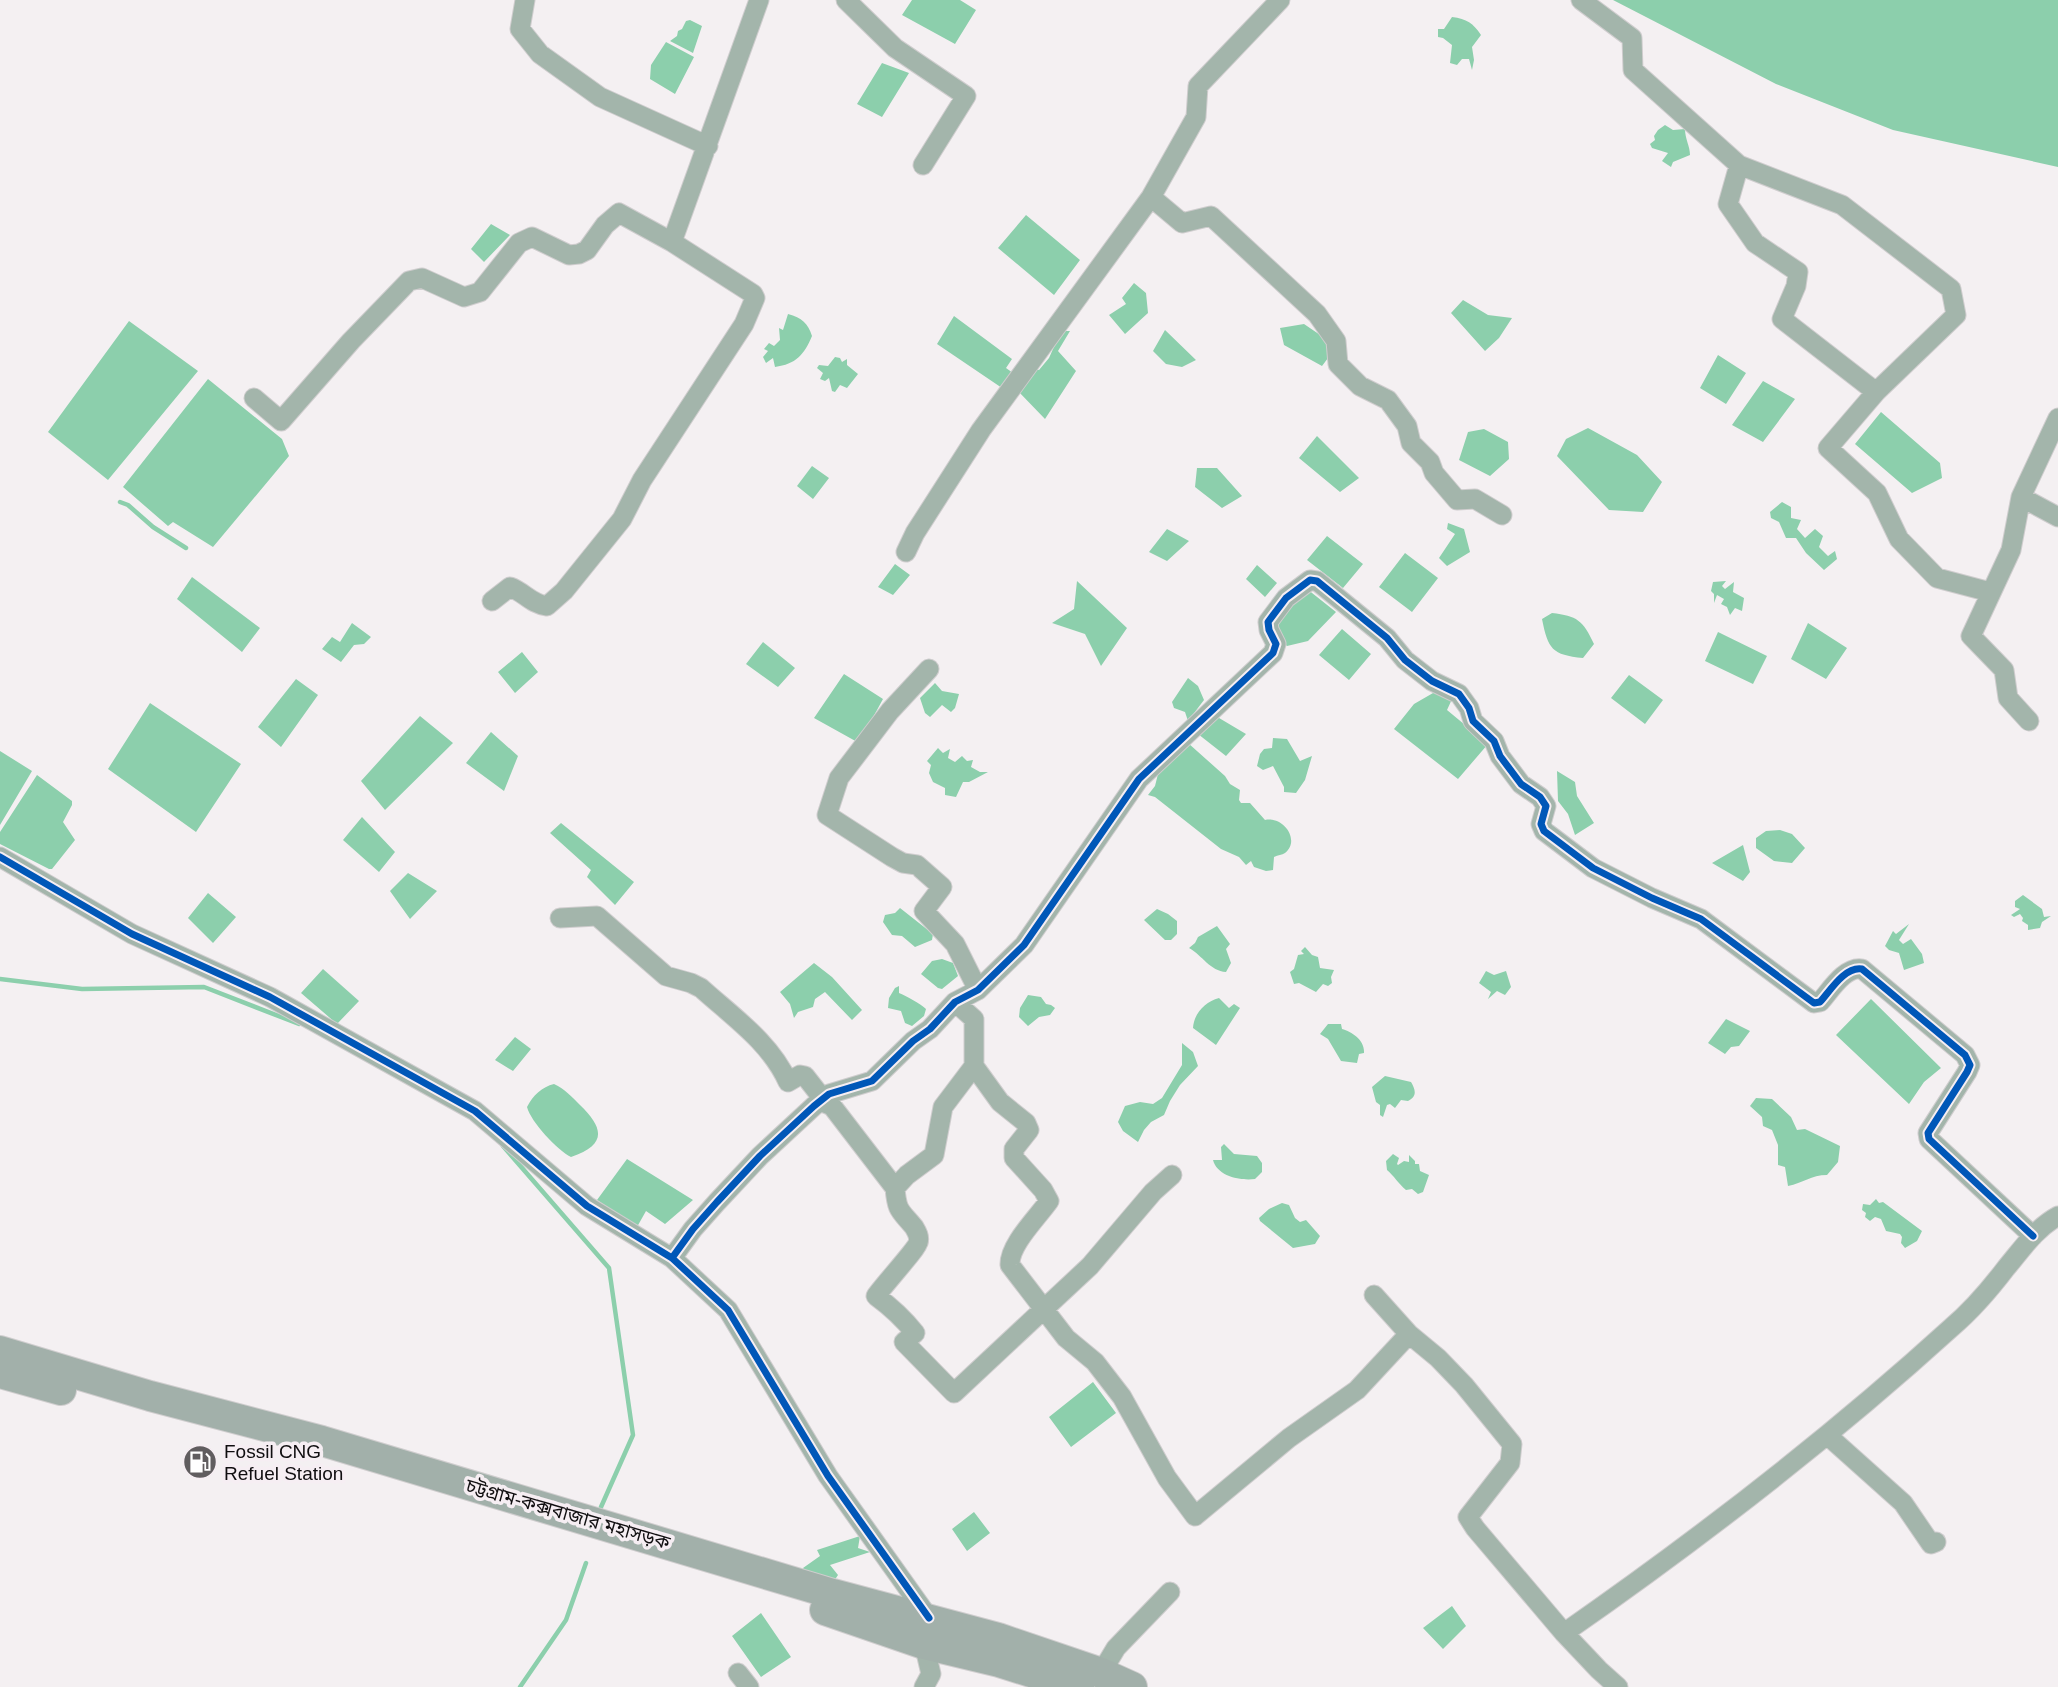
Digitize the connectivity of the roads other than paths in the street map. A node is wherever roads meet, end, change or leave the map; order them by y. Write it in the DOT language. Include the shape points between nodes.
graph roads {
  1 [pos="525,0"];
  2 [pos="759,0"];
  3 [pos="846,0"];
  4 [pos="1280,0"];
  5 [pos="1581,0"];
  6 [pos="708,146"];
  7 [pos="923,165"];
  8 [pos="1739,165"];
  9 [pos="1151,197"];
  10 [pos="672,242"];
  11 [pos="1877,392"];
  12 [pos="254,398"];
  13 [pos="2058,418"];
  14 [pos="2021,497"];
  15 [pos="1502,515"];
  16 [pos="2058,517"];
  17 [pos="906,552"];
  18 [pos="1990,592"];
  19 [pos="492,601"];
  20 [pos="929,669"];
  21 [pos="2029,721"];
  22 [pos="0,857"];
  23 [pos="560,918"];
  24 [pos="978,990"];
  25 [pos="955,1002"];
  26 [pos="974,1066"];
  27 [pos="821,1100"];
  28 [pos="1172,1175"];
  29 [pos="895,1188"];
  30 [pos="2058,1216"];
  31 [pos="2033,1236"];
  32 [pos="673,1258"];
  33 [pos="1374,1295"];
  34 [pos="1044,1307"];
  35 [pos="1409,1334"];
  36 [pos="0,1351"];
  37 [pos="0,1373"];
  38 [pos="1827,1435"];
  39 [pos="1936,1542"];
  40 [pos="1170,1592"];
  41 [pos="927,1631"];
  42 [pos="1564,1633"];
  43 [pos="1090,1680"];
  44 [pos="924,1687"];
  45 [pos="1132,1687"];
  46 [pos="1618,1687"];
  1 -- 6 [label="street" via="520,30 540,54 600,97"];
  2 -- 6 [label="street"];
  3 -- 7 [label="street" via="895,48 966,96"];
  4 -- 9 [label="street" via="1198,86 1196,117"];
  5 -- 8 [label="street" via="1632,38 1633,70"];
  6 -- 10 [label="street"];
  8 -- 11 [label="street" via="1728,204 1755,243 1798,272 1782,319"];
  8 -- 11 [label="street" via="1842,205 1951,289 1955,315"];
  9 -- 15 [label="street" via="1182,222 1211,216 1279,277 1317,314 1336,341 1338,364 1360,386 1388,400 1407,426 1411,443 1457,500 1475,499"];
  9 -- 17 [label="street" via="981,430"];
  10 -- 12 [label="street" via="619,213 579,254 569,255 532,237 519,243 480,292 464,297 422,278 408,281 281,421"];
  10 -- 19 [label="street" via="752,293 755,298 744,324 642,480 622,519 564,591 547,606 510,587"];
  11 -- 18 [label="street" via="1828,447 1877,494 1899,539 1937,578"];
  13 -- 14 [label="street"];
  14 -- 16 [label="street"];
  14 -- 18 [label="street" via="2011,550"];
  18 -- 21 [label="street" via="1971,636 2004,670 2008,698"];
  20 -- 24 [label="street" via="839,778 827,816 892,857 917,866 942,887 924,911 955,944"];
  22 -- 32 [label="street" via="132,934 270,997 475,1111 587,1206"];
  23 -- 27 [label="street" via="597,916 666,976 701,988 755,1035 788,1082 800,1074 805,1076"];
  24 -- 25 [label="street"];
  24 -- 31 [label="street" via="1024,945 1139,779 1273,653 1276,643 1268,622 1286,598 1310,580 1317,581 1387,638 1405,660 1459,694 1473,721 1494,741 1521,784 1546,806 1541,824 1544,831 1593,868 1700,919 1814,1003 1847,972 1862,969 1965,1055 1970,1065 1928,1133 1929,1139"];
  25 -- 26 [label="street" via="974,1019"];
  25 -- 27 [label="street" via="872,1081"];
  26 -- 29 [label="street" via="943,1107 934,1155"];
  26 -- 34 [label="street" via="1000,1102 1027,1123 1014,1158 1049,1201 1010,1255 1010,1265"];
  27 -- 29 [label="street" via="832,1107"];
  27 -- 32 [label="street" via="752,1165 693,1229"];
  28 -- 34 [label="street" via="1090,1266"];
  29 -- 34 [label="street" via="897,1207 919,1240 876,1296 908,1324 915,1333 904,1342 954,1393"];
  30 -- 31 [label="street"];
  31 -- 38 [label="street" via="1955,1325"];
  32 -- 41 [label="street" via="728,1310"];
  33 -- 35 [label="street"];
  34 -- 35 [label="street" via="1066,1338 1095,1362 1122,1397 1167,1478 1195,1516 1289,1438 1357,1390"];
  35 -- 42 [label="street" via="1464,1385 1512,1444 1510,1463 1468,1517"];
  36 -- 41 [label="highway, চট্টগ্রাম-কক্সবাজার মহাসড়ক" via="322,1441 832,1594"];
  37 -- 41 [label="highway, চট্টগ্রাম-কক্সবাজার মহাসড়ক" via="314,1458 826,1611"];
  38 -- 39 [label="street" via="1903,1503 1931,1544"];
  38 -- 42 [label="street" via="1666,1562"];
  40 -- 43 [label="street"];
  41 -- 43 [label="highway, চট্টগ্রাম-কক্সবাজার মহাসড়ক" via="999,1662"];
  41 -- 44 [label="street" via="931,1674"];
  42 -- 46 [label="street"];
  43 -- 45 [label="highway, চট্টগ্রাম-কক্সবাজার মহাসড়ক"];
}
